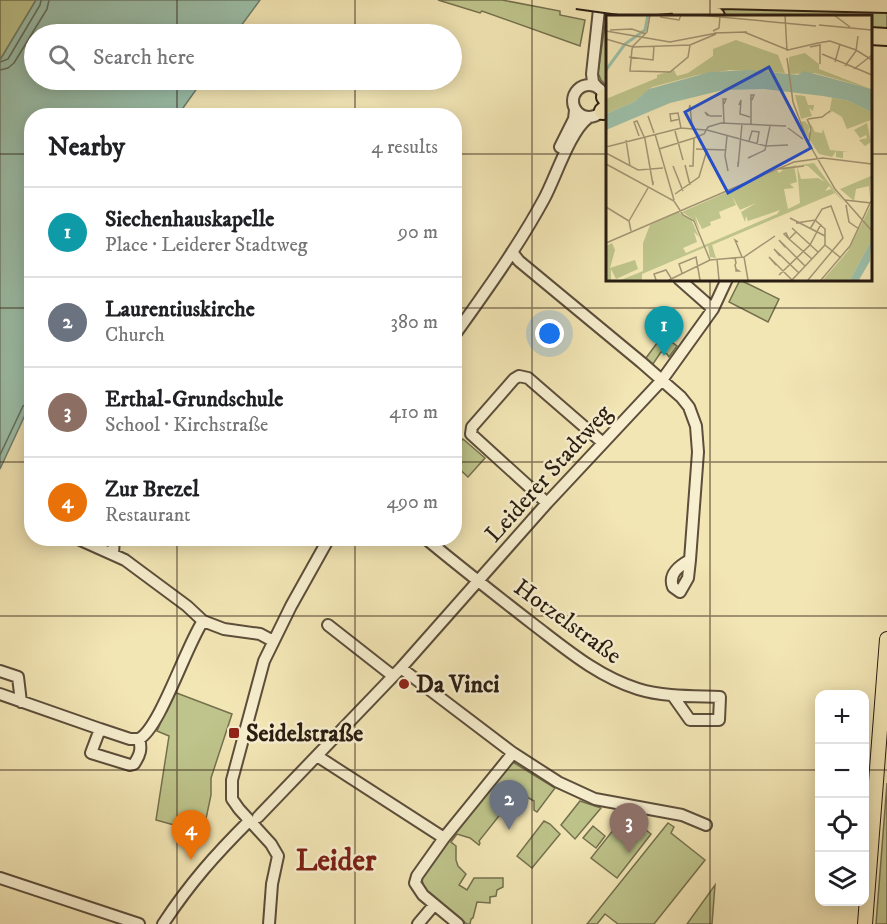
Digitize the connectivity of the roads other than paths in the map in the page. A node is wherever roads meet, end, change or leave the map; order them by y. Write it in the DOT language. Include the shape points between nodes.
graph roads {
  1 [pos="577,0"];
  2 [pos="600,0"];
  3 [pos="723,0"];
  4 [pos="887,4"];
  5 [pos="664,7"];
  6 [pos="685,15"];
  7 [pos="708,15"];
  8 [pos="872,36"];
  9 [pos="887,37"];
  10 [pos="594,48"];
  11 [pos="581,87"];
  12 [pos="601,103"];
  13 [pos="575,110"];
  14 [pos="524,233"];
  15 [pos="512,252"];
  16 [pos="680,280"];
  17 [pos="727,280"];
  18 [pos="713,309"];
  19 [pos="462,324"];
  20 [pos="662,380"];
  21 [pos="603,443"];
  22 [pos="547,503"];
  23 [pos="94,546"];
  24 [pos="114,546"];
  25 [pos="325,546"];
  26 [pos="435,546"];
  27 [pos="113,554"];
  28 [pos="690,561"];
  29 [pos="478,581"];
  30 [pos="203,621"];
  31 [pos="328,625"];
  32 [pos="887,639"];
  33 [pos="273,641"];
  34 [pos="0,671"];
  35 [pos="397,672"];
  36 [pos="0,694"];
  37 [pos="673,696"];
  38 [pos="21,702"];
  39 [pos="100,729"];
  40 [pos="139,739"];
  41 [pos="513,753"];
  42 [pos="317,756"];
  43 [pos="253,820"];
  44 [pos="706,825"];
  45 [pos="444,838"];
  46 [pos="0,878"];
  47 [pos="434,905"];
  48 [pos="139,924"];
  49 [pos="163,924"];
  50 [pos="269,924"];
  51 [pos="418,924"];
  52 [pos="458,924"];
  53 [pos="865,924"];
  1 -- 5 [label="highway, bridge"];
  2 -- 10 [label="street"];
  3 -- 4 [label="highway"];
  3 -- 5 [label="highway"];
  5 -- 6 [label="highway"];
  5 -- 7 [label="highway"];
  8 -- 9 [label="highway"];
  10 -- 11 [label="street"];
  10 -- 12 [label="street" via="592,75"];
  11 -- 12 [label="street" via="591,85"];
  11 -- 13 [label="street" via="574,96"];
  12 -- 13 [label="street" via="581,116"];
  12 -- 14 [label="street" via="574,136"];
  13 -- 14 [label="street"];
  14 -- 15 [label="street"];
  15 -- 19 [label="street"];
  15 -- 20 [label="street"];
  16 -- 18 [label="street"];
  17 -- 18 [label="street, Leiderer Stadtweg"];
  18 -- 20 [label="street, Leiderer Stadtweg"];
  20 -- 21 [label="street, Leiderer Stadtweg"];
  20 -- 28 [label="street" via="689,406 696,426 698,452"];
  21 -- 22 [label="street, Leiderer Stadtweg"];
  21 -- 22 [label="street" via="528,378 514,379 472,427 471,434"];
  22 -- 29 [label="street, Leiderer Stadtweg"];
  23 -- 27 [label="street"];
  24 -- 27 [label="street"];
  25 -- 33 [label="street"];
  26 -- 29 [label="street, Hotzelstraße"];
  27 -- 30 [label="street"];
  29 -- 35 [label="street, Leiderer Stadtweg"];
  29 -- 37 [label="street, Hotzelstraße" via="593,669 640,690"];
  30 -- 33 [label="street" via="224,629 260,634"];
  30 -- 40 [label="street" via="155,722"];
  31 -- 35 [label="street"];
  32 -- 53 [label="main road"];
  33 -- 43 [label="street" via="232,780 232,799"];
  34 -- 38 [label="street" via="18,677"];
  35 -- 41 [label="street"];
  35 -- 42 [label="street, Leiderer Stadtweg"];
  36 -- 38 [label="street"];
  38 -- 39 [label="street"];
  39 -- 40 [label="street"];
  39 -- 40 [label="street" via="92,753 129,765 139,757"];
  41 -- 44 [label="street" via="558,782 595,799 682,815"];
  41 -- 45 [label="street"];
  42 -- 43 [label="street, Leiderer Stadtweg"];
  42 -- 45 [label="street"];
  43 -- 49 [label="street, Leiderer Stadtweg" via="203,868"];
  43 -- 50 [label="street" via="278,856"];
  45 -- 47 [label="street" via="419,871 415,883"];
  46 -- 48 [label="street"];
  47 -- 51 [label="street"];
  47 -- 52 [label="street"];
}
